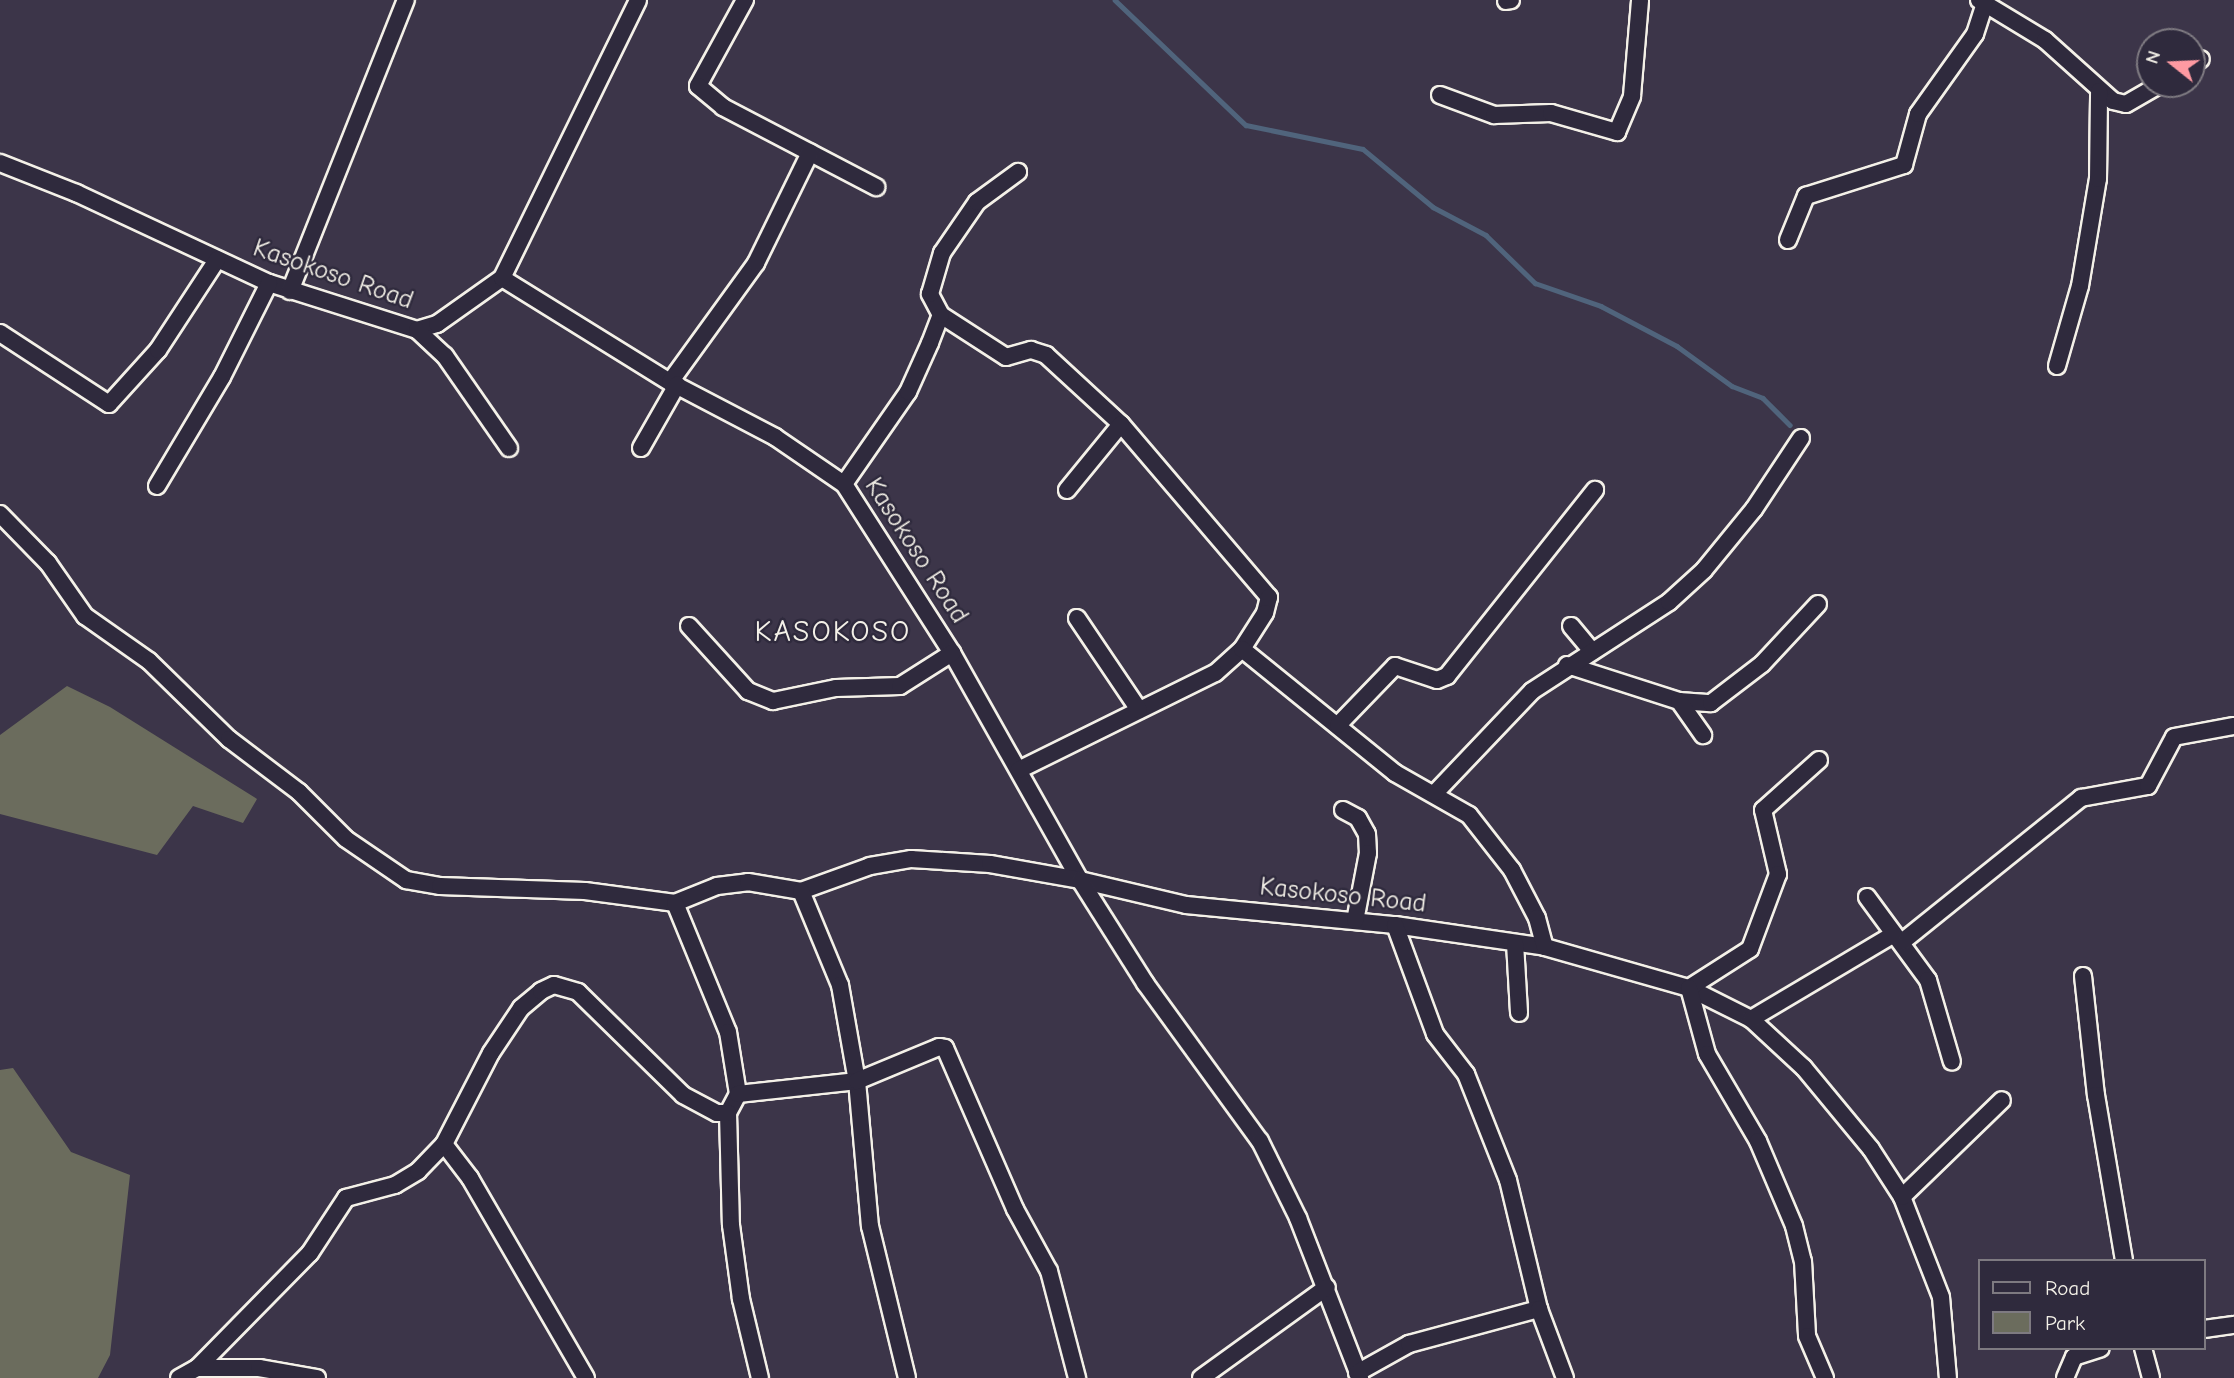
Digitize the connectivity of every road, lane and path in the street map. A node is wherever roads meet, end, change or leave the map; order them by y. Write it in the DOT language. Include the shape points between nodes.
graph roads {
  1 [pos="406,0"];
  2 [pos="638,0"];
  3 [pos="745,0"];
  4 [pos="1640,0"];
  5 [pos="1982,2"];
  6 [pos="2099,91"];
  7 [pos="1440,95"];
  8 [pos="2136,98"];
  9 [pos="810,153"];
  10 [pos="0,163"];
  11 [pos="1018,172"];
  12 [pos="876,187"];
  13 [pos="1788,240"];
  14 [pos="218,260"];
  15 [pos="502,278"];
  16 [pos="269,283"];
  17 [pos="290,291"];
  18 [pos="941,315"];
  19 [pos="417,330"];
  20 [pos="0,333"];
  21 [pos="2057,366"];
  22 [pos="674,384"];
  23 [pos="1121,424"];
  24 [pos="1801,438"];
  25 [pos="509,448"];
  26 [pos="641,448"];
  27 [pos="844,484"];
  28 [pos="157,486"];
  29 [pos="1067,490"];
  30 [pos="1595,490"];
  31 [pos="0,514"];
  32 [pos="1818,604"];
  33 [pos="1077,618"];
  34 [pos="689,626"];
  35 [pos="1571,626"];
  36 [pos="1242,649"];
  37 [pos="1592,651"];
  38 [pos="952,653"];
  39 [pos="1567,665"];
  40 [pos="1679,701"];
  41 [pos="1139,710"];
  42 [pos="1338,725"];
  43 [pos="2234,726"];
  44 [pos="1703,735"];
  45 [pos="1819,761"];
  46 [pos="1019,770"];
  47 [pos="1435,793"];
  48 [pos="1343,810"];
  49 [pos="1080,880"];
  50 [pos="801,891"];
  51 [pos="1867,897"];
  52 [pos="676,903"];
  53 [pos="1356,921"];
  54 [pos="1395,925"];
  55 [pos="1898,938"];
  56 [pos="1515,943"];
  57 [pos="1545,947"];
  58 [pos="2083,976"];
  59 [pos="1689,988"];
  60 [pos="1519,1013"];
  61 [pos="1751,1019"];
  62 [pos="1952,1062"];
  63 [pos="857,1081"];
  64 [pos="737,1094"];
  65 [pos="2002,1100"];
  66 [pos="728,1113"];
  67 [pos="444,1144"];
  68 [pos="1902,1197"];
  69 [pos="2124,1259"];
  70 [pos="1327,1287"];
  71 [pos="1539,1309"];
  72 [pos="2234,1325"];
  73 [pos="2206,1329"];
  74 [pos="2095,1350"];
  75 [pos="2144,1350"];
  76 [pos="197,1368"];
  77 [pos="1358,1376"];
  78 [pos="179,1378"];
  79 [pos="317,1378"];
  80 [pos="586,1378"];
  81 [pos="760,1378"];
  82 [pos="907,1378"];
  83 [pos="1077,1378"];
  84 [pos="1201,1378"];
  85 [pos="1565,1378"];
  86 [pos="1825,1378"];
  87 [pos="1948,1378"];
  88 [pos="2065,1378"];
  89 [pos="2151,1378"];
  1 -- 17 [label="street"];
  2 -- 15 [label="street"];
  3 -- 9 [label="street" via="698,86 723,107"];
  4 -- 7 [label="street" via="1632,96 1617,132 1550,113 1494,115"];
  5 -- 6 [label="street" via="2045,40"];
  5 -- 13 [label="street" via="1971,41 1918,114 1904,165 1806,196"];
  6 -- 8 [label="street" via="2126,104"];
  6 -- 21 [label="street" via="2098,178 2080,286"];
  9 -- 12 [label="street"];
  9 -- 22 [label="street" via="756,263"];
  10 -- 14 [label="street, Kasokoso Road" via="76,192"];
  11 -- 18 [label="street" via="977,202 942,253 930,294"];
  14 -- 16 [label="street, Kasokoso Road"];
  14 -- 20 [label="street" via="158,350 109,404"];
  15 -- 19 [label="street, Kasokoso Road" via="437,324"];
  15 -- 22 [label="street, Kasokoso Road"];
  16 -- 17 [label="street, Kasokoso Road"];
  16 -- 28 [label="street" via="216,388"];
  17 -- 19 [label="street, Kasokoso Road"];
  18 -- 23 [label="street" via="1006,357 1042,352"];
  18 -- 27 [label="street" via="908,392"];
  19 -- 25 [label="street" via="445,356"];
  22 -- 26 [label="street"];
  22 -- 27 [label="street, Kasokoso Road" via="775,436"];
  23 -- 29 [label="street"];
  23 -- 36 [label="street" via="1267,592 1265,613"];
  24 -- 37 [label="street" via="1754,509 1704,570 1669,602"];
  27 -- 38 [label="street, Kasokoso Road"];
  30 -- 42 [label="street" via="1447,676 1437,680 1395,666"];
  31 -- 52 [label="street" via="48,563 85,616 149,661 229,739 299,792 381,867 406,880 439,886 585,891"];
  32 -- 40 [label="street" via="1730,691 1711,703"];
  33 -- 41 [label="street"];
  34 -- 38 [label="street" via="748,691 773,701 836,688 900,685"];
  35 -- 37 [label="street"];
  36 -- 41 [label="street" via="1205,679"];
  36 -- 42 [label="street"];
  37 -- 39 [label="street"];
  38 -- 46 [label="street, Kasokoso Road"];
  39 -- 40 [label="street"];
  39 -- 47 [label="street" via="1532,691"];
  40 -- 44 [label="street"];
  41 -- 46 [label="street"];
  42 -- 47 [label="street" via="1395,773"];
  43 -- 55 [label="street" via="2174,737 2148,786 2081,798"];
  45 -- 59 [label="street" via="1763,810 1778,874 1750,949"];
  46 -- 49 [label="street, Kasokoso Road"];
  47 -- 57 [label="street" via="1469,815 1494,842 1537,918"];
  48 -- 53 [label="street" via="1362,823 1367,834"];
  49 -- 50 [label="street" via="990,864 911,859 870,866"];
  49 -- 53 [label="street, Kasokoso Road" via="1186,905"];
  49 -- 70 [label="street" via="1145,983 1260,1141"];
  50 -- 52 [label="street" via="732,883"];
  50 -- 63 [label="street" via="836,970"];
  51 -- 55 [label="street"];
  52 -- 64 [label="street" via="682,928 724,1015"];
  53 -- 54 [label="street, Kasokoso Road"];
  54 -- 56 [label="street, Kasokoso Road"];
  54 -- 71 [label="street" via="1435,1034 1466,1074 1508,1180"];
  55 -- 61 [label="street"];
  55 -- 62 [label="street" via="1928,980"];
  56 -- 57 [label="street, Kasokoso Road"];
  56 -- 60 [label="street"];
  57 -- 59 [label="street, Kasokoso Road"];
  58 -- 69 [label="street" via="2096,1096"];
  59 -- 61 [label="street, Kasokoso Road"];
  59 -- 86 [label="street" via="1707,1054 1758,1141 1797,1235 1807,1336"];
  61 -- 68 [label="street, Kasokoso Road" via="1804,1068 1871,1149"];
  63 -- 64 [label="street"];
  63 -- 82 [label="street" via="870,1226"];
  63 -- 83 [label="street" via="939,1046 947,1050 1015,1209 1049,1270"];
  64 -- 66 [label="street"];
  65 -- 68 [label="street"];
  66 -- 67 [label="street" via="718,1113 683,1094 578,992 554,985 521,1008 491,1053"];
  66 -- 81 [label="street" via="732,1225 741,1299"];
  67 -- 76 [label="street" via="418,1171 395,1185 346,1198 310,1253"];
  67 -- 80 [label="street" via="470,1178"];
  68 -- 87 [label="street, Kasokoso Road" via="1941,1297"];
  70 -- 77 [label="street"];
  70 -- 84 [label="street"];
  71 -- 77 [label="street" via="1409,1344"];
  71 -- 85 [label="street"];
  72 -- 73 [label="street"];
  74 -- 88 [label="street" via="2074,1357"];
  75 -- 89 [label="street"];
  76 -- 78 [label="street"];
  76 -- 79 [label="street" via="259,1368"];
}
